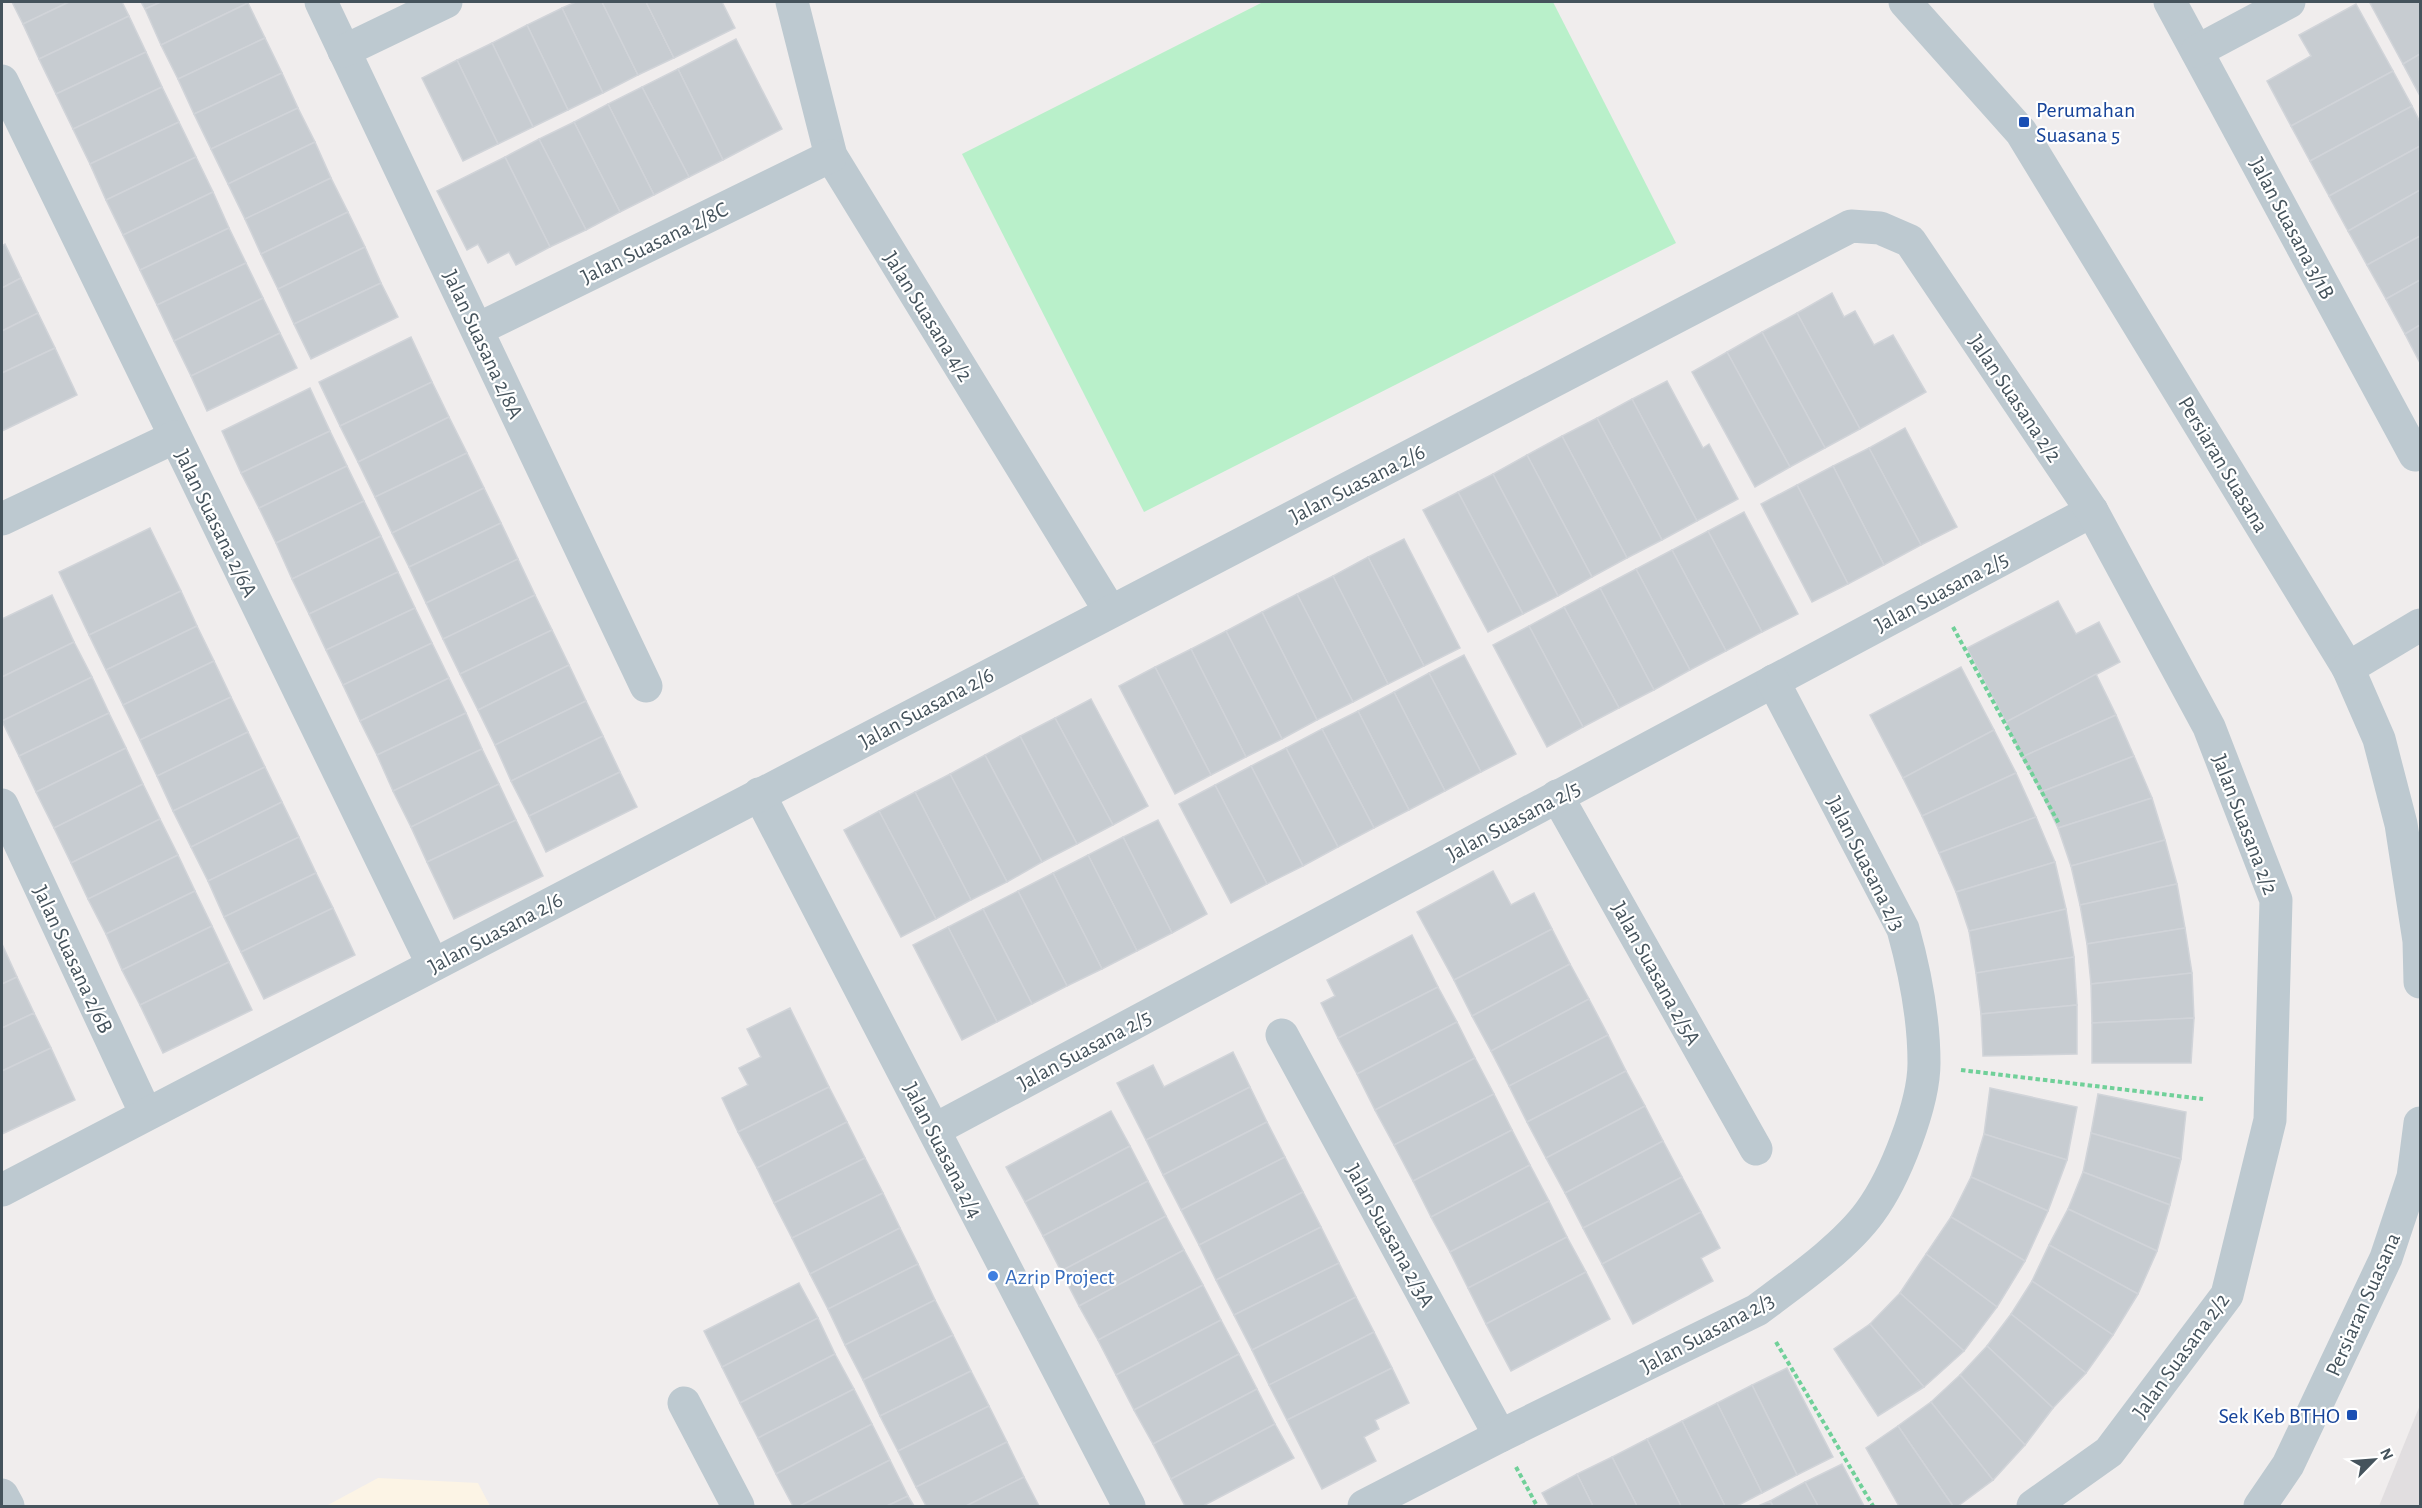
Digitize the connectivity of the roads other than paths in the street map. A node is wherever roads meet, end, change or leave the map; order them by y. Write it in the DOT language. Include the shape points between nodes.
graph roads {
  1 [pos="321,2"];
  2 [pos="446,2"];
  3 [pos="792,2"];
  4 [pos="1905,2"];
  5 [pos="2170,2"];
  6 [pos="2289,2"];
  7 [pos="344,51"];
  8 [pos="2198,51"];
  9 [pos="2,81"];
  10 [pos="831,156"];
  11 [pos="1851,226"];
  12 [pos="477,328"];
  13 [pos="175,437"];
  14 [pos="2415,455"];
  15 [pos="2092,511"];
  16 [pos="2,519"];
  17 [pos="1110,611"];
  18 [pos="2421,625"];
  19 [pos="2348,668"];
  20 [pos="1773,681"];
  21 [pos="646,686"];
  22 [pos="759,794"];
  23 [pos="1557,796"];
  24 [pos="2,805"];
  25 [pos="433,965"];
  26 [pos="2421,982"];
  27 [pos="1282,1035"];
  28 [pos="146,1114"];
  29 [pos="2421,1123"];
  30 [pos="934,1130"];
  31 [pos="1756,1149"];
  32 [pos="2,1190"];
  33 [pos="684,1403"];
  34 [pos="1500,1436"];
  35 [pos="2,1495"];
  36 [pos="8,1506"];
  37 [pos="738,1506"];
  38 [pos="1129,1506"];
  39 [pos="1365,1506"];
  40 [pos="2032,1506"];
  41 [pos="2260,1506"];
  1 -- 7 [label="street, Jalan Suasana 2/8A"];
  2 -- 7 [label="street"];
  3 -- 10 [label="street, Jalan Suasana 4/2"];
  4 -- 19 [label="street, Persiaran Suasana" via="2021,132"];
  5 -- 8 [label="street, Jalan Suasana 3/1B"];
  6 -- 8 [label="street"];
  7 -- 12 [label="street, Jalan Suasana 2/8A"];
  8 -- 14 [label="street, Jalan Suasana 3/1B"];
  9 -- 13 [label="street, Jalan Suasana 2/6A"];
  10 -- 12 [label="street, Jalan Suasana 2/8C"];
  10 -- 17 [label="street, Jalan Suasana 4/2"];
  11 -- 15 [label="street, Jalan Suasana 2/2" via="1881,228 1910,241"];
  11 -- 17 [label="street, Jalan Suasana 2/6"];
  12 -- 21 [label="street, Jalan Suasana 2/8A"];
  13 -- 16 [label="street"];
  13 -- 25 [label="street, Jalan Suasana 2/6A"];
  15 -- 20 [label="street, Jalan Suasana 2/5"];
  15 -- 40 [label="street, Jalan Suasana 2/2" via="2209,727 2276,900 2270,1120 2227,1295 2109,1452"];
  17 -- 22 [label="street, Jalan Suasana 2/6"];
  18 -- 19 [label="street"];
  19 -- 26 [label="street, Persiaran Suasana" via="2379,740 2402,824"];
  20 -- 23 [label="street, Jalan Suasana 2/5"];
  20 -- 34 [label="street, Jalan Suasana 2/3" via="1903,928 1915,973 1924,1065 1917,1104 1899,1160 1870,1212 1844,1240 1757,1310"];
  22 -- 25 [label="street, Jalan Suasana 2/6"];
  22 -- 30 [label="street, Jalan Suasana 2/4"];
  23 -- 30 [label="street, Jalan Suasana 2/5"];
  23 -- 31 [label="street, Jalan Suasana 2/5A"];
  24 -- 28 [label="street, Jalan Suasana 2/6B"];
  25 -- 28 [label="street, Jalan Suasana 2/6"];
  27 -- 34 [label="street, Jalan Suasana 2/3A"];
  28 -- 32 [label="street, Jalan Suasana 2/6"];
  29 -- 41 [label="street, Persiaran Suasana" via="2413,1177 2386,1258 2288,1465"];
  30 -- 38 [label="street, Jalan Suasana 2/4"];
  33 -- 37 [label="street"];
  34 -- 39 [label="street, Jalan Suasana 2/3"];
  35 -- 36 [label="street"];
}
